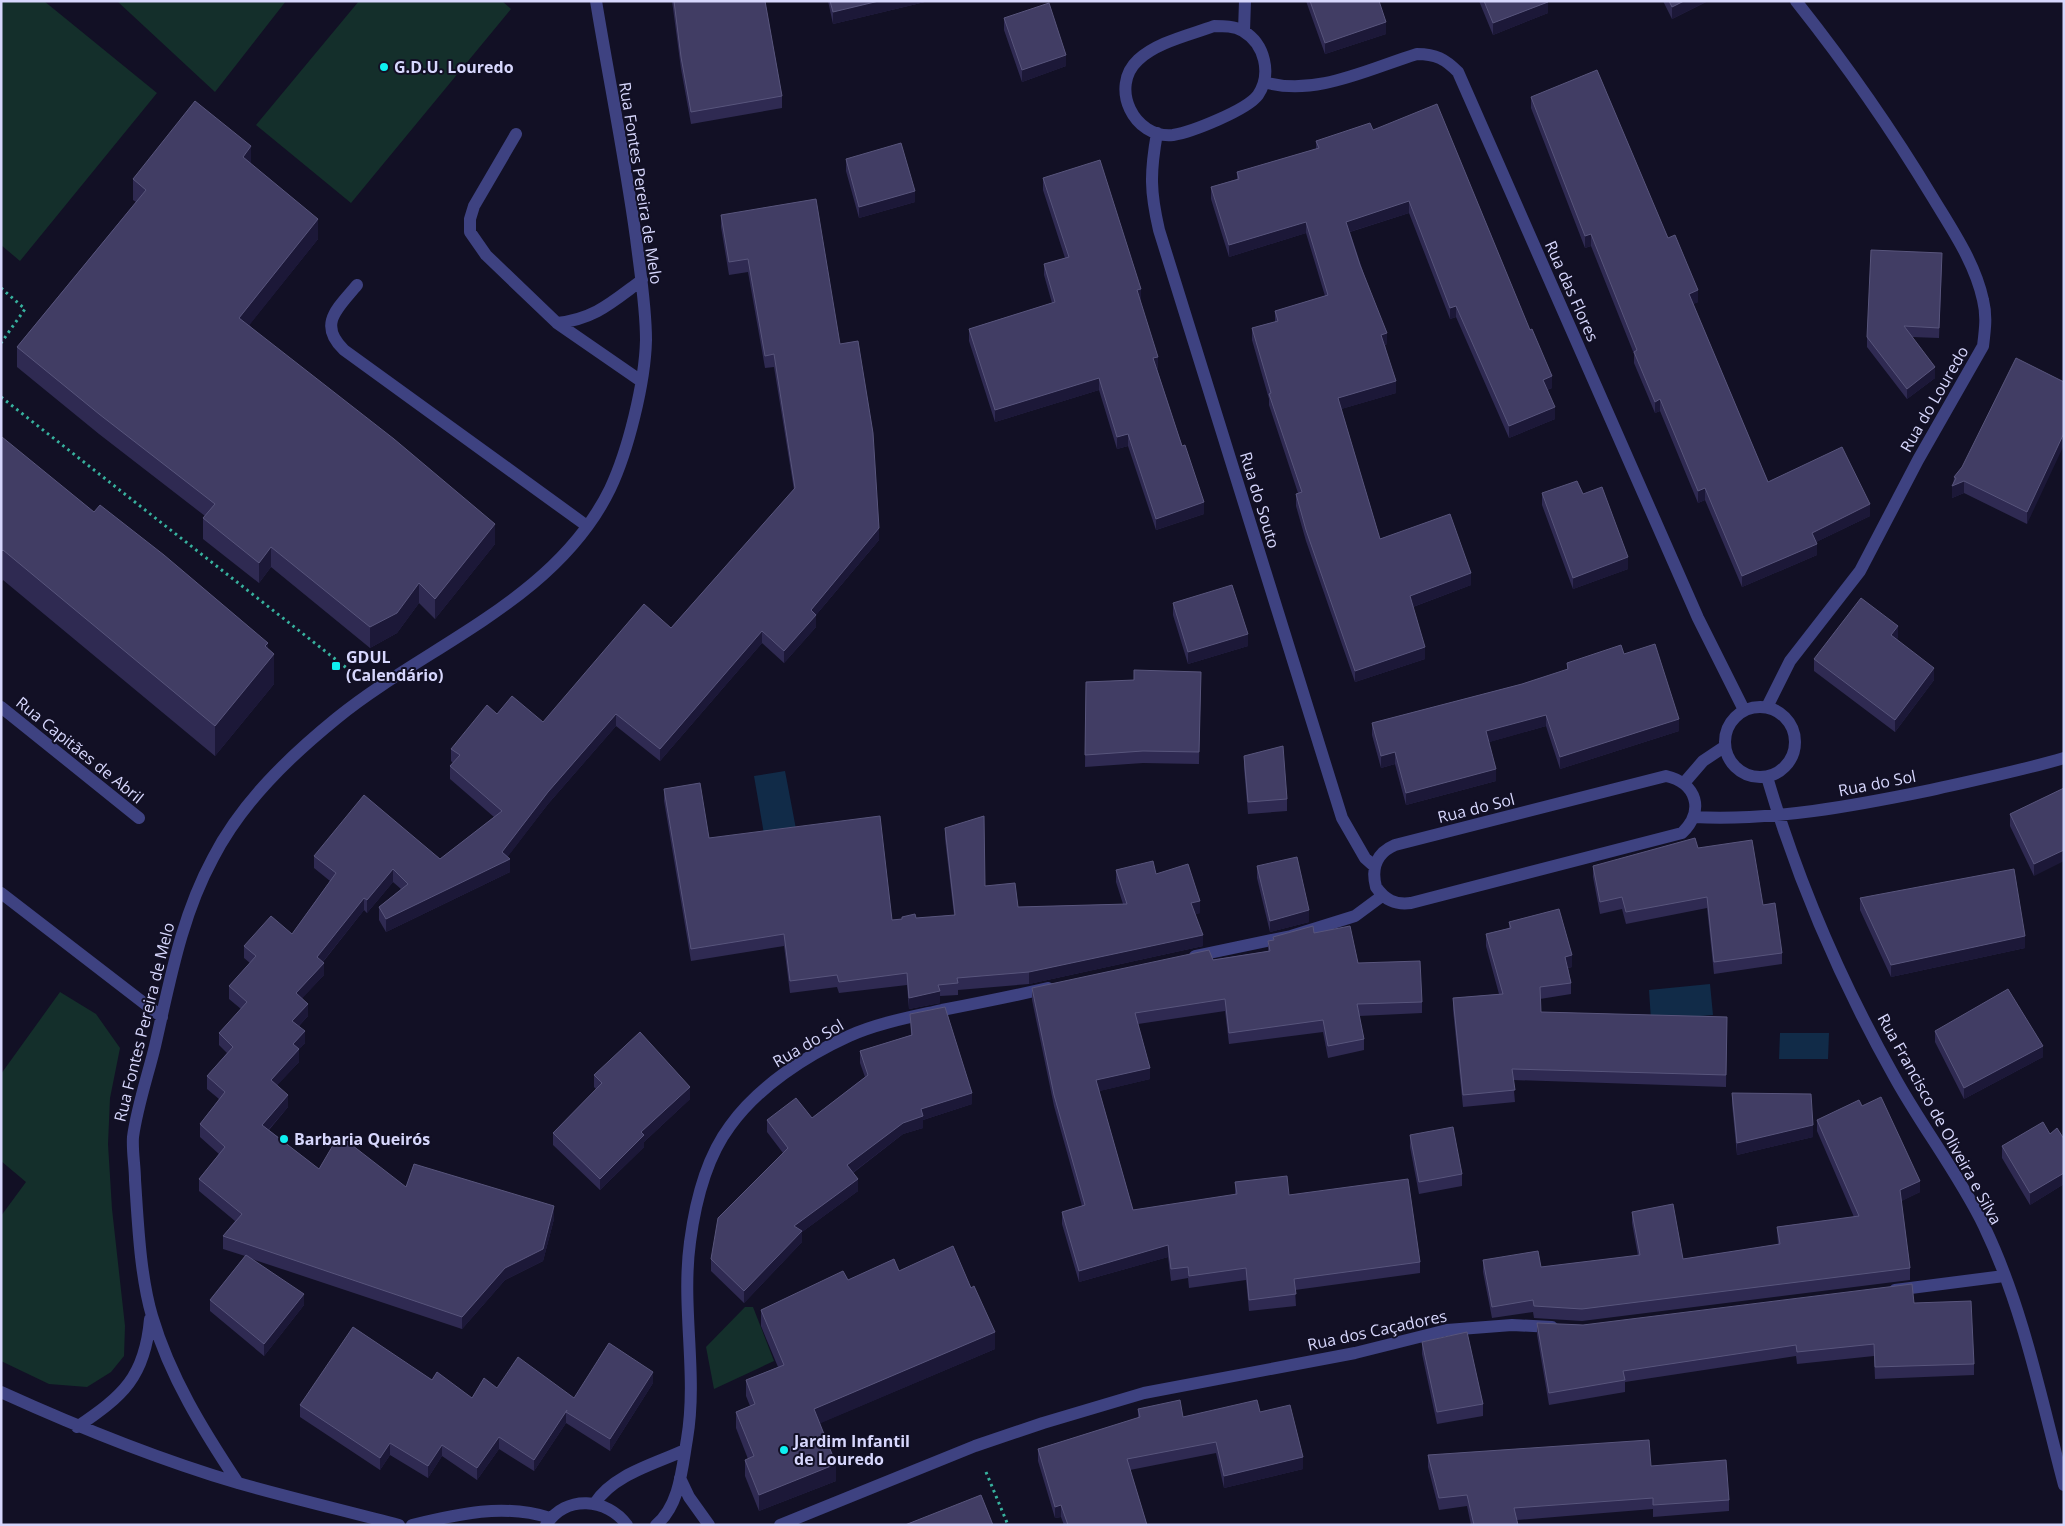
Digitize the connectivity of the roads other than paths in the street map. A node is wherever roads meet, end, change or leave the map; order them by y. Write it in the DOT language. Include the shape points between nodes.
graph roads {
  1 [pos="596,1"];
  2 [pos="1245,1"];
  3 [pos="1796,1"];
  4 [pos="1244,31"];
  5 [pos="1264,82"];
  6 [pos="1156,133"];
  7 [pos="516,134"];
  8 [pos="642,280"];
  9 [pos="357,285"];
  10 [pos="557,323"];
  11 [pos="641,380"];
  12 [pos="587,526"];
  13 [pos="1,707"];
  14 [pos="1768,707"];
  15 [pos="1744,710"];
  16 [pos="1724,747"];
  17 [pos="2064,758"];
  18 [pos="1767,777"];
  19 [pos="1684,783"];
  20 [pos="1778,816"];
  21 [pos="139,818"];
  22 [pos="1694,818"];
  23 [pos="1374,866"];
  24 [pos="1,893"];
  25 [pos="1382,896"];
  26 [pos="1184,959"];
  27 [pos="1058,986"];
  28 [pos="162,1017"];
  29 [pos="2004,1276"];
  30 [pos="1886,1291"];
  31 [pos="150,1313"];
  32 [pos="1565,1328"];
  33 [pos="1,1392"];
  34 [pos="77,1427"];
  35 [pos="685,1450"];
  36 [pos="680,1478"];
  37 [pos="238,1482"];
  38 [pos="2064,1485"];
  39 [pos="595,1502"];
  40 [pos="548,1521"];
  41 [pos="399,1525"];
  42 [pos="412,1525"];
  43 [pos="627,1525"];
  44 [pos="656,1525"];
  45 [pos="710,1525"];
  46 [pos="780,1525"];
  1 -- 8 [label="street, Rua Fontes Pereira de Melo"];
  2 -- 4 [label="street"];
  3 -- 14 [label="street, Rua do Louredo" via="1838,54 1903,148 1963,247 1984,301 1986,324 1983,346 1860,570 1790,661"];
  4 -- 5 [label="street" via="1263,55"];
  4 -- 6 [label="street" via="1230,26 1214,26 1148,52 1136,62 1128,75 1127,105 1144,127"];
  5 -- 6 [label="street" via="1248,105 1184,133"];
  5 -- 15 [label="street, Rua das Flores" via="1314,87 1417,54 1432,54 1446,60 1458,72 1698,618"];
  6 -- 23 [label="street, Rua do Souto" via="1151,194 1159,230 1342,818 1365,858"];
  7 -- 10 [label="street" via="474,206 470,232 486,256"];
  8 -- 10 [label="street" via="598,312 578,321"];
  8 -- 11 [label="street, Rua Fontes Pereira de Melo" via="646,341"];
  9 -- 12 [label="street" via="334,314 330,326 334,341"];
  10 -- 11 [label="street"];
  11 -- 12 [label="street, Rua Fontes Pereira de Melo" via="627,439 610,489"];
  12 -- 28 [label="street, Rua Fontes Pereira de Melo" via="529,585 486,619 375,690 296,753 256,793 213,856 187,916 169,978"];
  13 -- 21 [label="street, Rua Capitães de Abril"];
  14 -- 15 [label="street"];
  14 -- 18 [label="street" via="1788,720 1796,742 1787,765"];
  15 -- 16 [label="street" via="1728,725"];
  16 -- 18 [label="street" via="1735,768 1755,777"];
  16 -- 19 [label="street" via="1703,761"];
  17 -- 20 [label="street, Rua do Sol" via="2028,769 1869,803"];
  18 -- 20 [label="street, Rua Francisco de Oliveira e Silva"];
  19 -- 22 [label="street" via="1695,799"];
  19 -- 23 [label="street, Rua do Sol" via="1666,776 1395,845 1385,849"];
  20 -- 22 [label="street, Rua do Sol"];
  20 -- 29 [label="street, Rua Francisco de Oliveira e Silva" via="1801,882 1842,976 1894,1076 1984,1226"];
  22 -- 25 [label="street" via="1682,833 1411,903 1401,905"];
  23 -- 25 [label="street" via="1376,887"];
  24 -- 28 [label="street"];
  25 -- 26 [label="street" via="1355,916 1291,936"];
  27 -- 35 [label="street, Rua do Sol" via="907,1018 850,1036 807,1059 763,1090 729,1126 709,1165 690,1243 686,1296 691,1403"];
  28 -- 31 [label="street, Rua Fontes Pereira de Melo" via="133,1138 138,1231"];
  29 -- 30 [label="street"];
  29 -- 38 [label="street, Rua Francisco de Oliveira e Silva" via="2028,1348"];
  31 -- 34 [label="street, Rua Fontes Pereira de Melo" via="142,1362 127,1388"];
  31 -- 37 [label="street, Rua Fontes Pereira de Melo" via="184,1398"];
  32 -- 46 [label="street, Rua dos Caçadores" via="1512,1324 1447,1330 1355,1353 1144,1393 975,1446"];
  33 -- 34 [label="street"];
  34 -- 37 [label="street"];
  35 -- 36 [label="street, Rua do Sol"];
  35 -- 39 [label="street" via="624,1477 602,1492"];
  36 -- 44 [label="street, Rua do Sol" via="673,1502"];
  36 -- 45 [label="street" via="689,1497"];
  37 -- 41 [label="street"];
  39 -- 40 [label="street" via="563,1508"];
  39 -- 43 [label="street" via="621,1516"];
  40 -- 42 [label="street" via="509,1510 478,1512"];
}
